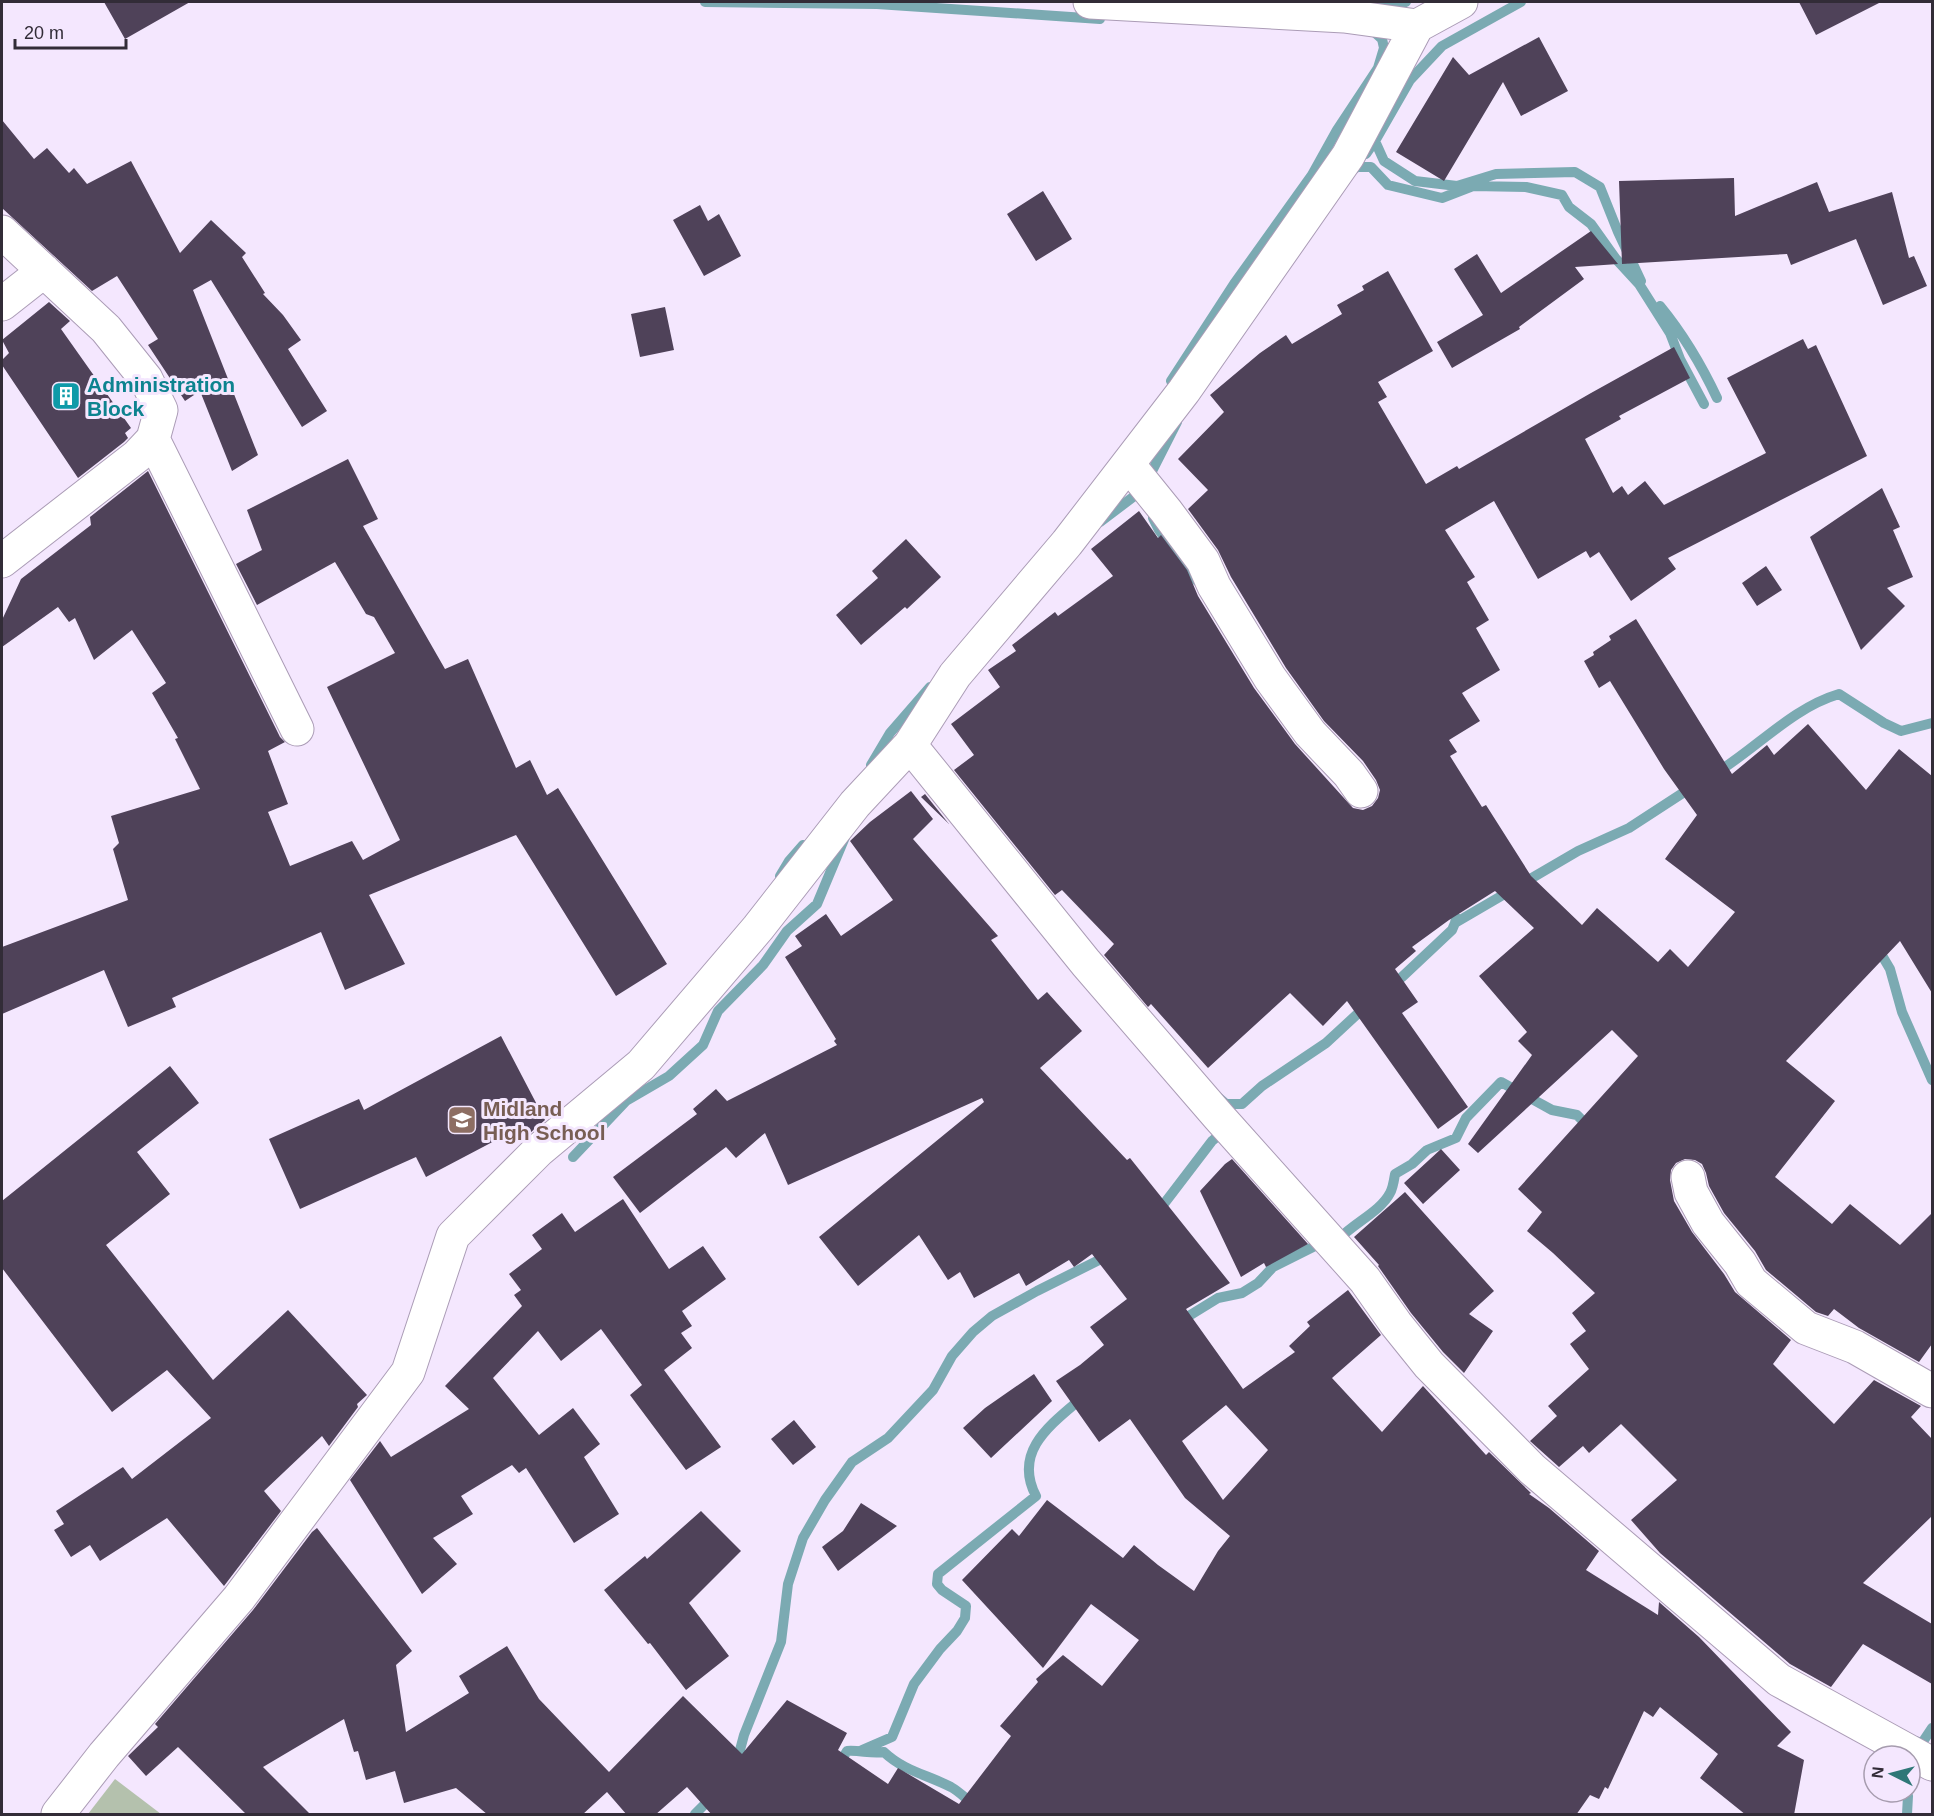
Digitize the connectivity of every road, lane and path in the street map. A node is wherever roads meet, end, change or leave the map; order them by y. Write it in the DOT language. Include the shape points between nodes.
graph roads {
  1 [pos="1089,2"];
  2 [pos="1461,2"];
  3 [pos="1417,26"];
  4 [pos="2,232"];
  5 [pos="44,271"];
  6 [pos="2,304"];
  7 [pos="153,439"];
  8 [pos="1128,464"];
  9 [pos="2,561"];
  10 [pos="297,729"];
  11 [pos="910,746"];
  12 [pos="1361,791"];
  13 [pos="1688,1177"];
  14 [pos="1932,1391"];
  15 [pos="1932,1764"];
  16 [pos="58,1815"];
  1 -- 3 [label="street" via="1344,16"];
  2 -- 3 [label="street"];
  3 -- 8 [label="street" via="1348,156 1184,391"];
  4 -- 5 [label="street"];
  5 -- 6 [label="street"];
  5 -- 7 [label="street" via="106,329 146,379 161,410"];
  7 -- 9 [label="street" via="137,456"];
  7 -- 10 [label="street"];
  8 -- 11 [label="street" via="956,675"];
  8 -- 12 [label="street" via="1203,561 1214,586 1277,687"];
  11 -- 15 [label="street" via="1086,963 1365,1280 1429,1365 1532,1469 1779,1680"];
  11 -- 16 [label="street" via="855,804 758,928 641,1065 540,1150 453,1236 408,1372 239,1598 104,1755"];
  13 -- 14 [label="street" via="1698,1207 1751,1282 1806,1328 1855,1347"];
}
